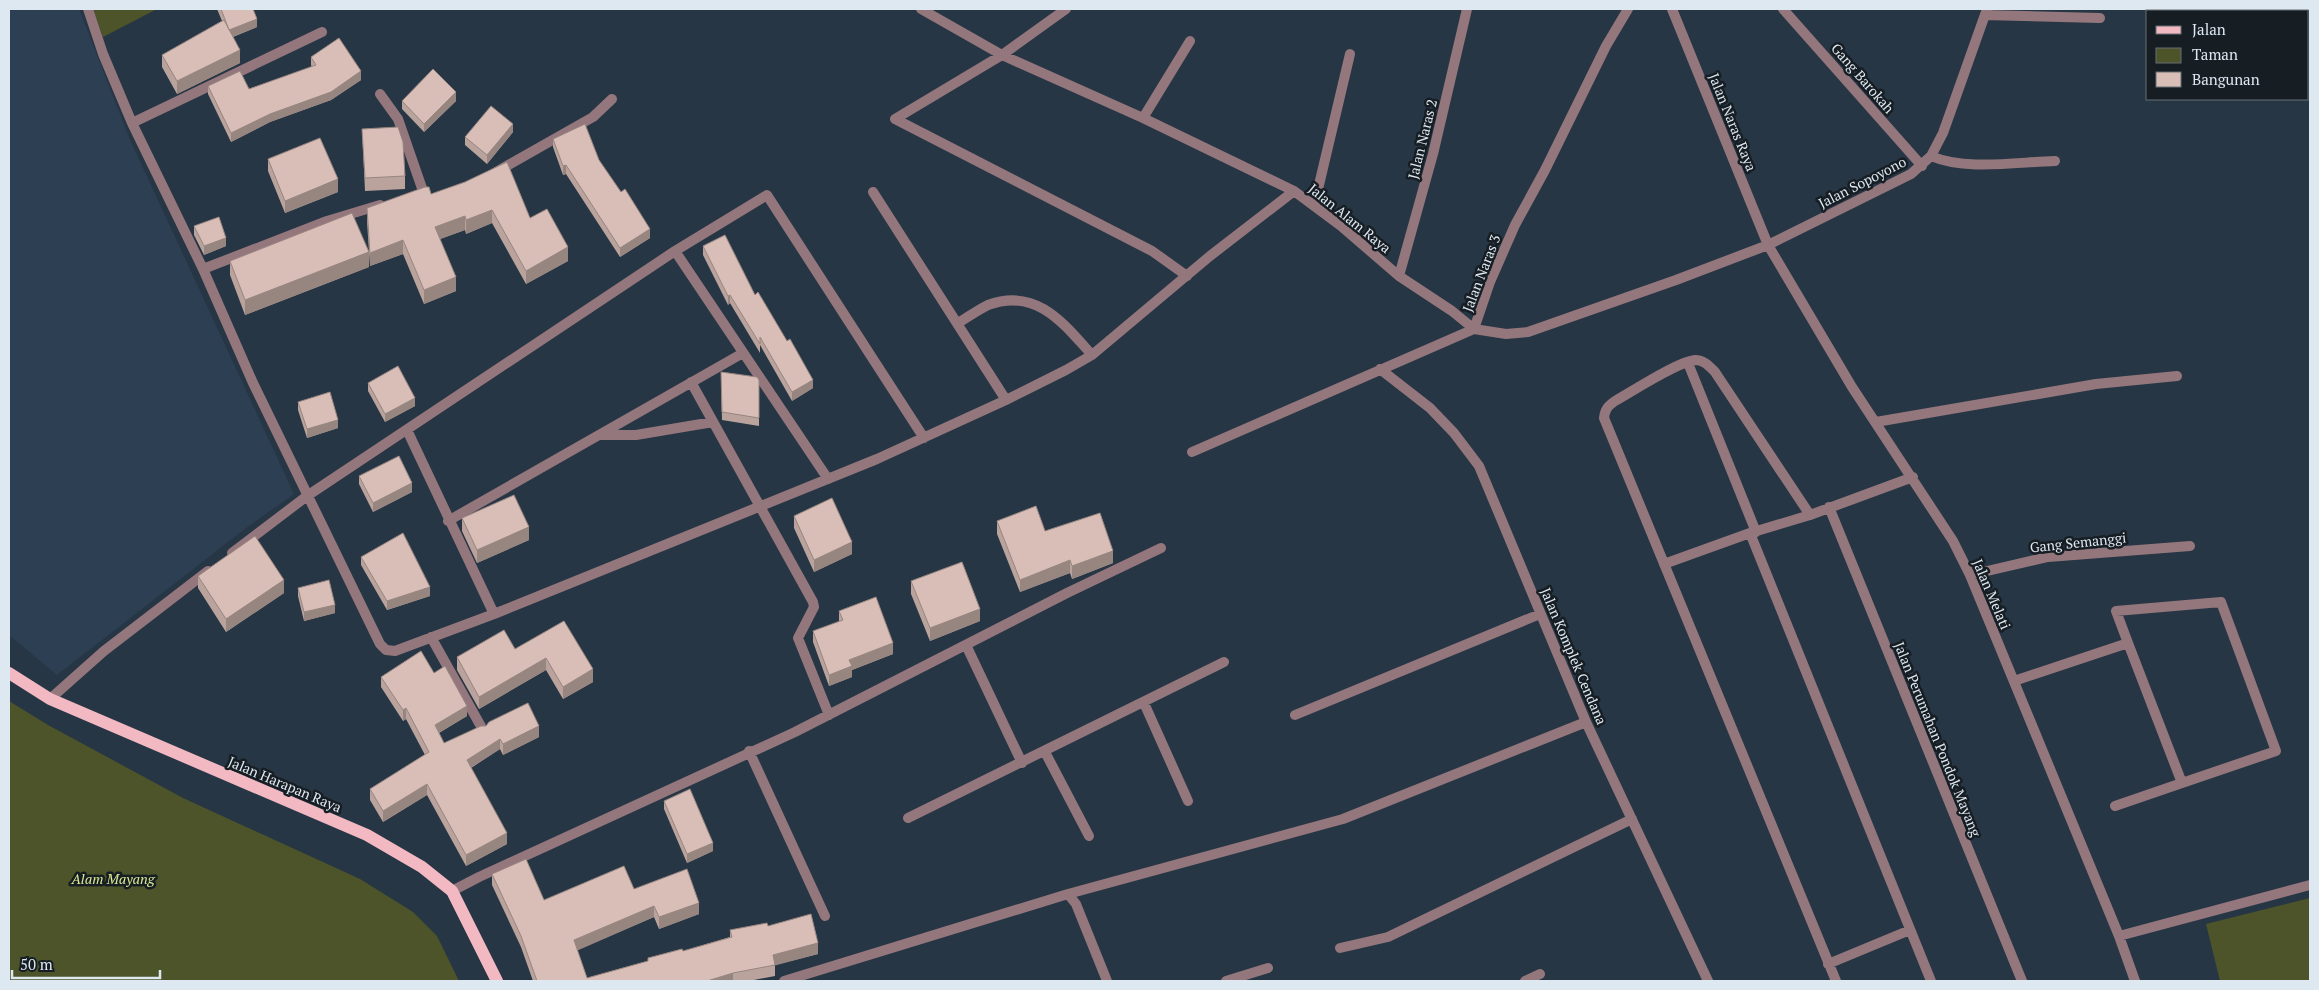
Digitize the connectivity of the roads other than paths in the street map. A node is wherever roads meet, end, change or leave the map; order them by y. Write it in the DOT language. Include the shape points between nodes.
graph roads {
  1 [pos="88,9"];
  2 [pos="921,9"];
  3 [pos="1066,9"];
  4 [pos="1467,9"];
  5 [pos="1628,9"];
  6 [pos="1672,9"];
  7 [pos="1783,9"];
  8 [pos="1986,12"];
  9 [pos="2100,18"];
  10 [pos="322,32"];
  11 [pos="1190,41"];
  12 [pos="1002,54"];
  13 [pos="1350,54"];
  14 [pos="380,94"];
  15 [pos="612,99"];
  16 [pos="1143,118"];
  17 [pos="132,123"];
  18 [pos="1931,156"];
  19 [pos="2055,161"];
  20 [pos="1922,166"];
  21 [pos="485,179"];
  22 [pos="1294,191"];
  23 [pos="874,192"];
  24 [pos="424,194"];
  25 [pos="389,203"];
  26 [pos="1314,206"];
  27 [pos="1768,245"];
  28 [pos="675,252"];
  29 [pos="202,269"];
  30 [pos="1187,276"];
  31 [pos="1399,276"];
  32 [pos="958,323"];
  33 [pos="1474,329"];
  34 [pos="743,353"];
  35 [pos="1092,355"];
  36 [pos="1688,363"];
  37 [pos="1380,369"];
  38 [pos="2178,376"];
  39 [pos="691,382"];
  40 [pos="1006,400"];
  41 [pos="713,422"];
  42 [pos="1876,422"];
  43 [pos="406,430"];
  44 [pos="599,435"];
  45 [pos="924,438"];
  46 [pos="1192,452"];
  47 [pos="1913,477"];
  48 [pos="828,479"];
  49 [pos="307,496"];
  50 [pos="760,505"];
  51 [pos="1829,507"];
  52 [pos="1810,515"];
  53 [pos="448,521"];
  54 [pos="1753,533"];
  55 [pos="2190,546"];
  56 [pos="1161,548"];
  57 [pos="1664,564"];
  58 [pos="1970,575"];
  59 [pos="494,614"];
  60 [pos="1540,614"];
  61 [pos="431,637"];
  62 [pos="2128,644"];
  63 [pos="966,645"];
  64 [pos="1224,662"];
  65 [pos="9,673"];
  66 [pos="2014,681"];
  67 [pos="50,699"];
  68 [pos="1144,703"];
  69 [pos="830,715"];
  70 [pos="1295,715"];
  71 [pos="1586,722"];
  72 [pos="483,730"];
  73 [pos="749,751"];
  74 [pos="1044,752"];
  75 [pos="1022,763"];
  76 [pos="2182,783"];
  77 [pos="1188,801"];
  78 [pos="2115,806"];
  79 [pos="908,818"];
  80 [pos="1632,819"];
  81 [pos="1089,836"];
  82 [pos="2310,886"];
  83 [pos="452,892"];
  84 [pos="1068,894"];
  85 [pos="825,916"];
  86 [pos="1910,930"];
  87 [pos="2118,936"];
  88 [pos="1340,948"];
  89 [pos="1828,964"];
  90 [pos="1268,968"];
  91 [pos="1540,974"];
  92 [pos="498,981"];
  93 [pos="784,981"];
  94 [pos="1107,981"];
  95 [pos="1226,981"];
  96 [pos="1525,981"];
  97 [pos="1708,981"];
  98 [pos="1836,981"];
  99 [pos="1931,981"];
  100 [pos="2022,981"];
  101 [pos="2135,981"];
  1 -- 17 [label="street"];
  2 -- 12 [label="street, Jalan Alam Raya"];
  3 -- 12 [label="street"];
  4 -- 31 [label="street, Jalan Naras 2" via="1433,154"];
  5 -- 33 [label="street, Jalan Naras 3" via="1515,225"];
  6 -- 27 [label="street, Jalan Naras Raya"];
  7 -- 20 [label="street, Gang Barokah"];
  8 -- 9 [label="street"];
  8 -- 18 [label="street, Jalan Sopoyono" via="1943,133"];
  10 -- 17 [label="street"];
  11 -- 16 [label="street"];
  12 -- 16 [label="street, Jalan Alam Raya"];
  12 -- 30 [label="street" via="895,119 1152,251"];
  13 -- 26 [label="street"];
  14 -- 24 [label="street" via="398,119"];
  15 -- 21 [label="street" via="593,117"];
  16 -- 22 [label="street, Jalan Alam Raya"];
  17 -- 29 [label="street"];
  18 -- 19 [label="street" via="1944,162 1971,164"];
  18 -- 20 [label="street, Jalan Sopoyono"];
  20 -- 27 [label="street, Jalan Sopoyono"];
  22 -- 26 [label="street, Jalan Alam Raya"];
  22 -- 30 [label="street"];
  23 -- 32 [label="street"];
  25 -- 29 [label="street" via="327,221"];
  26 -- 31 [label="street, Jalan Alam Raya"];
  27 -- 33 [label="street" via="1528,332 1506,334"];
  27 -- 42 [label="street, Jalan Melati"];
  28 -- 34 [label="street"];
  28 -- 43 [label="street"];
  28 -- 45 [label="street" via="767,195"];
  29 -- 49 [label="street"];
  30 -- 35 [label="street"];
  31 -- 33 [label="street, Jalan Alam Raya"];
  32 -- 35 [label="street" via="988,305 1008,301 1030,302 1050,311"];
  32 -- 40 [label="street"];
  33 -- 37 [label="street, Jalan Naras 3"];
  34 -- 39 [label="street"];
  34 -- 48 [label="street"];
  35 -- 40 [label="street"];
  36 -- 52 [label="street" via="1695,360 1705,362 1715,372"];
  36 -- 54 [label="street"];
  36 -- 57 [label="street" via="1615,401 1608,406 1604,418"];
  37 -- 46 [label="street, Jalan Naras 3"];
  37 -- 60 [label="street, Jalan Komplek Cendana" via="1430,408 1479,466"];
  38 -- 42 [label="street" via="2096,384"];
  39 -- 41 [label="street"];
  39 -- 44 [label="street"];
  40 -- 45 [label="street"];
  41 -- 44 [label="street" via="636,435"];
  41 -- 50 [label="street"];
  42 -- 47 [label="street, Jalan Melati"];
  43 -- 49 [label="street"];
  43 -- 53 [label="street"];
  44 -- 53 [label="street"];
  45 -- 48 [label="street"];
  47 -- 51 [label="street"];
  47 -- 58 [label="street, Jalan Melati"];
  48 -- 50 [label="street"];
  49 -- 61 [label="street" via="383,648 395,650"];
  49 -- 67 [label="street" via="104,651"];
  50 -- 59 [label="street"];
  50 -- 69 [label="street" via="813,602 814,607 798,638"];
  51 -- 52 [label="street"];
  51 -- 100 [label="street, Jalan Perumahan Pondok Mayang"];
  52 -- 54 [label="street"];
  53 -- 59 [label="street"];
  54 -- 57 [label="street"];
  54 -- 86 [label="street"];
  55 -- 58 [label="street, Gang Semanggi" via="2048,557"];
  56 -- 63 [label="street"];
  57 -- 89 [label="street"];
  58 -- 66 [label="street, Jalan Melati"];
  59 -- 61 [label="street"];
  60 -- 70 [label="street"];
  60 -- 71 [label="street, Jalan Komplek Cendana"];
  61 -- 72 [label="street"];
  62 -- 66 [label="street"];
  62 -- 76 [label="street"];
  62 -- 76 [label="street" via="2116,611 2221,602 2276,751"];
  63 -- 69 [label="street"];
  63 -- 75 [label="street"];
  64 -- 68 [label="street"];
  65 -- 67 [label="main road, Jalan Harapan Raya"];
  66 -- 87 [label="street, Jalan Melati"];
  67 -- 83 [label="main road, Jalan Harapan Raya" via="367,835 422,867"];
  68 -- 74 [label="street"];
  68 -- 77 [label="street"];
  69 -- 73 [label="street"];
  71 -- 80 [label="street, Jalan Komplek Cendana"];
  71 -- 84 [label="street" via="1343,819"];
  73 -- 83 [label="street" via="479,876"];
  73 -- 85 [label="street"];
  74 -- 75 [label="street"];
  74 -- 81 [label="street"];
  75 -- 79 [label="street"];
  76 -- 78 [label="street"];
  80 -- 88 [label="street" via="1388,937"];
  80 -- 97 [label="street, Jalan Komplek Cendana"];
  82 -- 87 [label="street"];
  83 -- 92 [label="main road, Jalan Harapan Raya"];
  84 -- 93 [label="street"];
  84 -- 94 [label="street" via="1076,904"];
  86 -- 89 [label="street"];
  86 -- 99 [label="street"];
  87 -- 101 [label="street, Jalan Melati"];
  89 -- 98 [label="street"];
  90 -- 95 [label="street"];
  91 -- 96 [label="street"];
}
